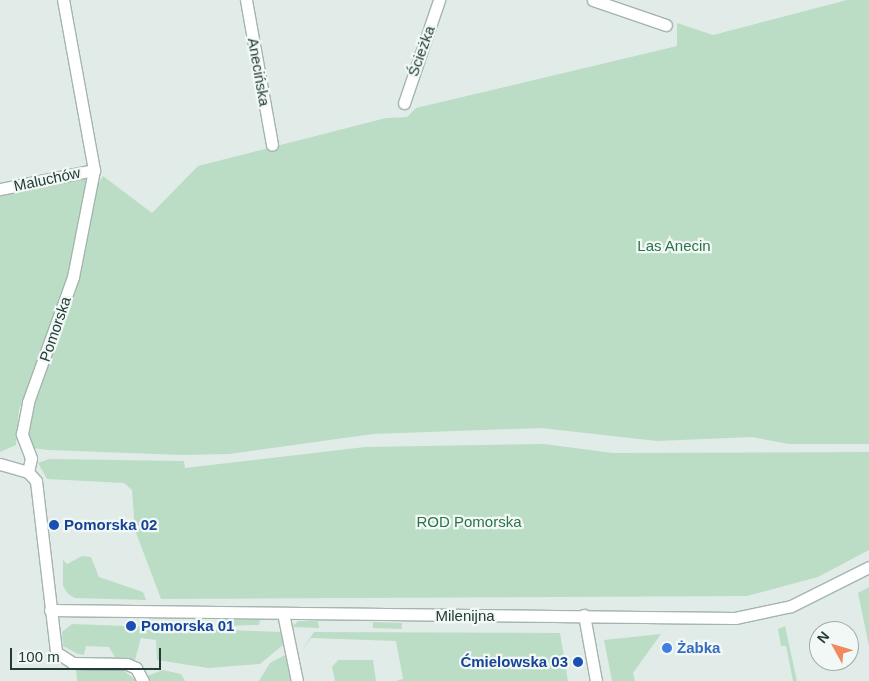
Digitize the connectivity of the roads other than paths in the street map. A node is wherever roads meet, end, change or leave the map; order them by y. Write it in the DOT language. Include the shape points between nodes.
graph roads {
  1 [pos="63,0"];
  2 [pos="246,0"];
  3 [pos="439,0"];
  4 [pos="593,0"];
  5 [pos="666,25"];
  6 [pos="404,103"];
  7 [pos="272,145"];
  8 [pos="94,170"];
  9 [pos="0,189"];
  10 [pos="0,464"];
  11 [pos="28,472"];
  12 [pos="869,566"];
  13 [pos="50,610"];
  14 [pos="282,613"];
  15 [pos="584,616"];
  16 [pos="143,681"];
  17 [pos="297,681"];
  18 [pos="596,681"];
  1 -- 8 [label="street, Pomorska"];
  2 -- 7 [label="street, Anecińska"];
  3 -- 6 [label="street, Ścieżka"];
  4 -- 5 [label="street"];
  8 -- 9 [label="street, Maluchów"];
  8 -- 11 [label="street, Pomorska" via="72,277 28,402 22,434 32,458"];
  10 -- 11 [label="street"];
  11 -- 13 [label="street, Pomorska" via="36,481"];
  12 -- 15 [label="street, Milenijna" via="791,606 755,616"];
  13 -- 14 [label="street, Milenijna"];
  13 -- 16 [label="street, Pomorska" via="56,652 73,663 127,664 136,668"];
  14 -- 15 [label="street, Milenijna"];
  14 -- 17 [label="street"];
  15 -- 18 [label="street"];
}
